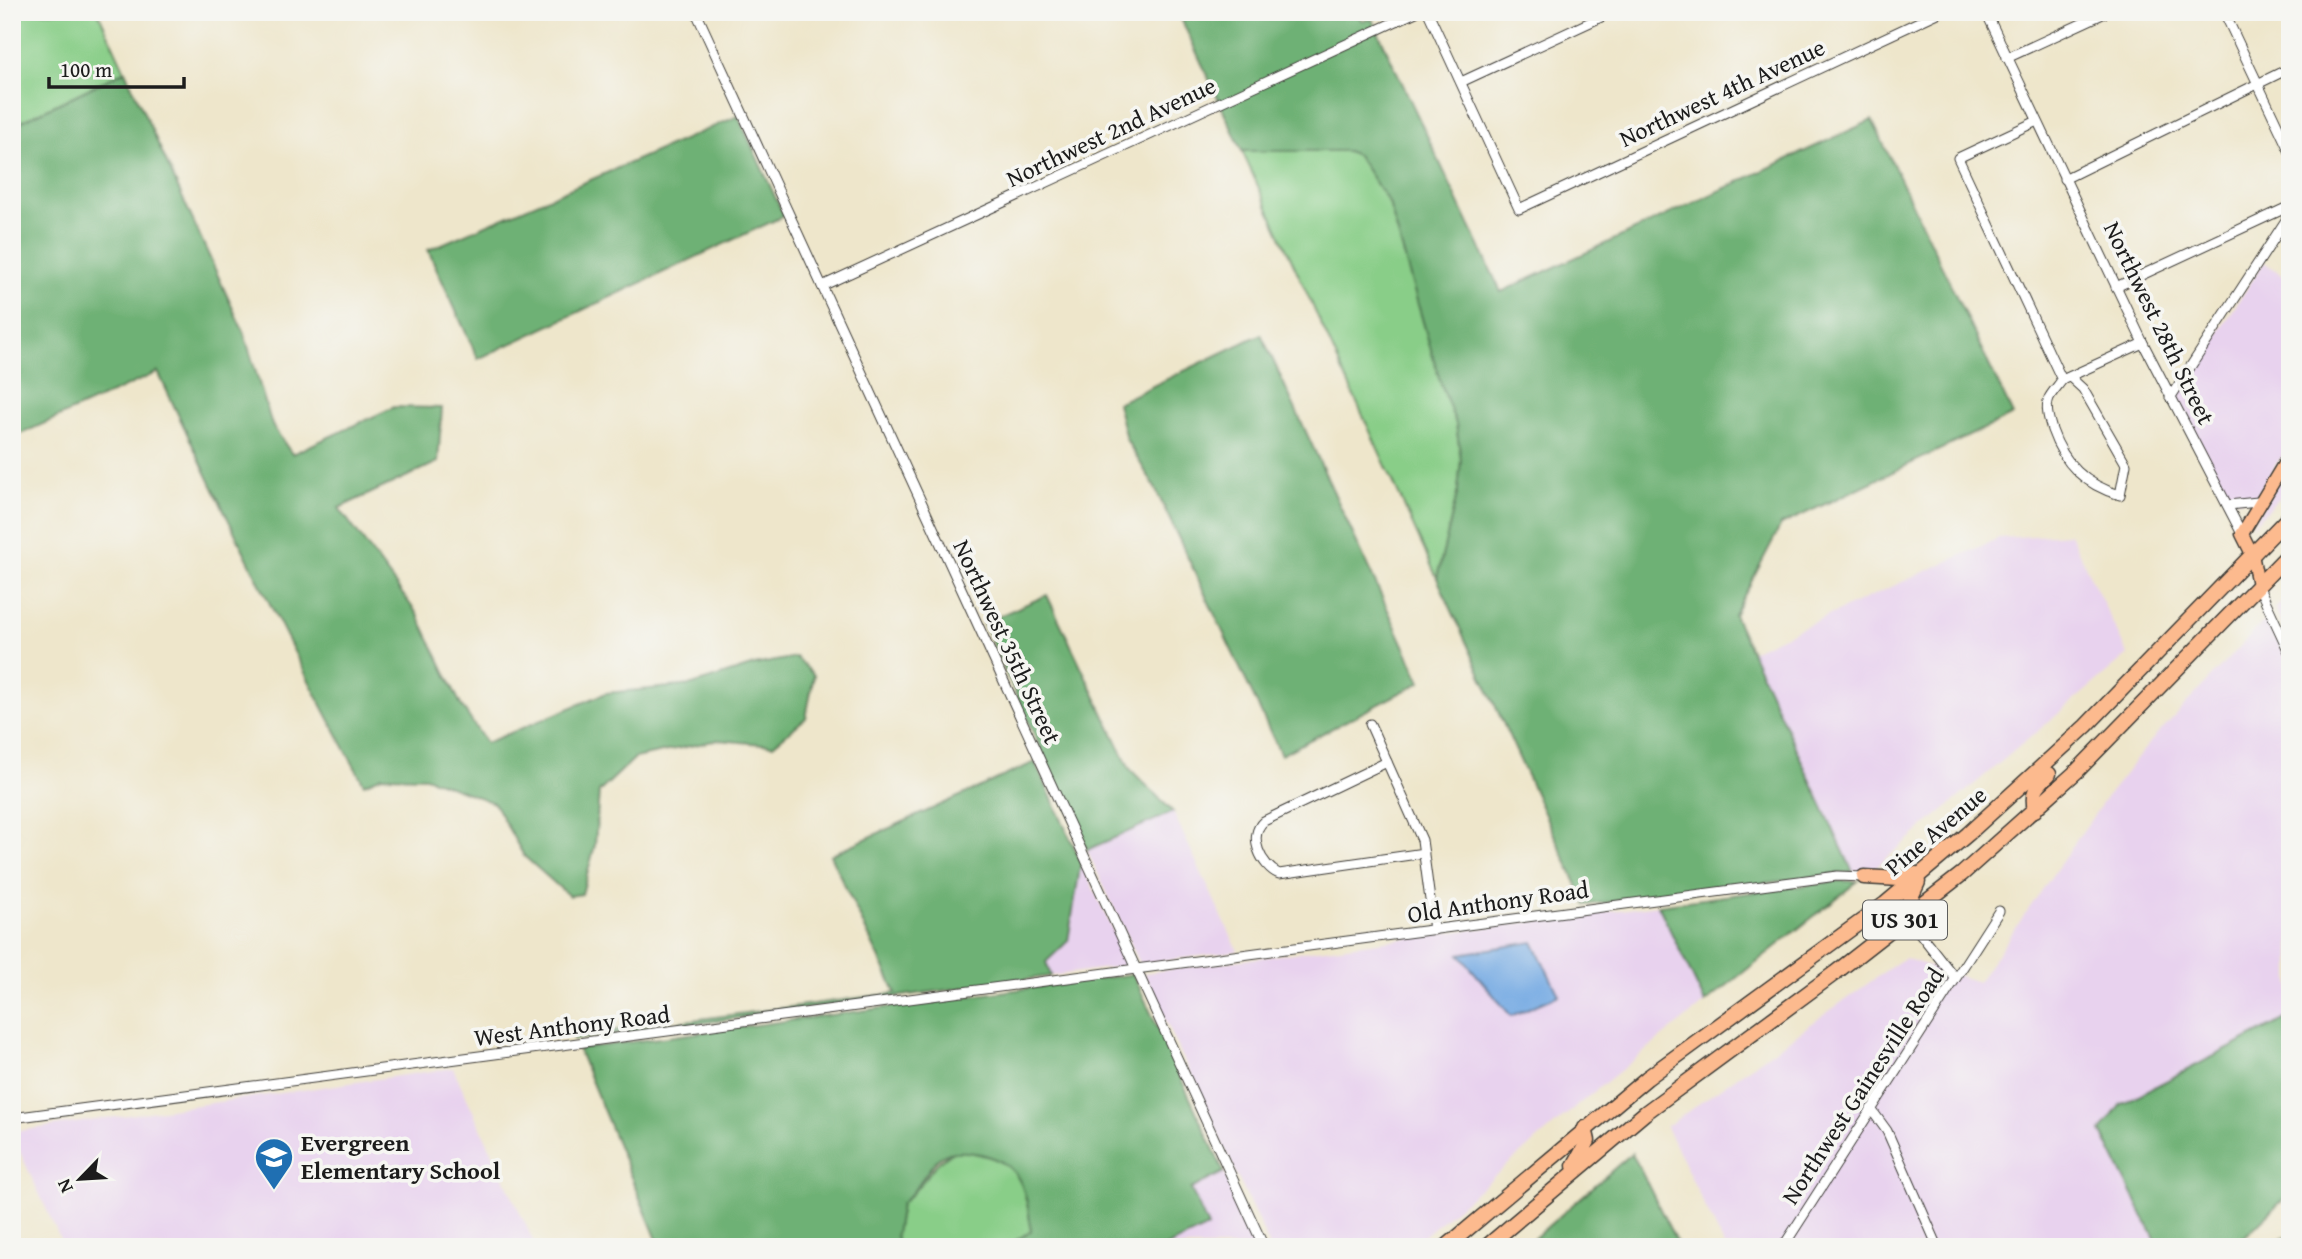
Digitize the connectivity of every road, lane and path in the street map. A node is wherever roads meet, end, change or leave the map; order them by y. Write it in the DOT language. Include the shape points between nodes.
graph roads {
  1 [pos="696,12"];
  2 [pos="1416,12"];
  3 [pos="1428,12"];
  4 [pos="1612,12"];
  5 [pos="1940,12"];
  6 [pos="1986,12"];
  7 [pos="2107,12"];
  8 [pos="2224,12"];
  9 [pos="2007,58"];
  10 [pos="2290,68"];
  11 [pos="1461,82"];
  12 [pos="2257,83"];
  13 [pos="2037,121"];
  14 [pos="2290,152"];
  15 [pos="2064,178"];
  16 [pos="2290,206"];
  17 [pos="2290,214"];
  18 [pos="822,286"];
  19 [pos="2116,287"];
  20 [pos="2143,343"];
  21 [pos="2066,378"];
  22 [pos="2170,398"];
  23 [pos="2290,454"];
  24 [pos="2258,502"];
  25 [pos="2228,505"];
  26 [pos="2290,516"];
  27 [pos="2242,534"];
  28 [pos="2290,553"];
  29 [pos="2252,554"];
  30 [pos="2258,585"];
  31 [pos="2290,654"];
  32 [pos="2119,692"];
  33 [pos="1370,724"];
  34 [pos="1387,762"];
  35 [pos="2012,796"];
  36 [pos="2035,810"];
  37 [pos="1424,853"];
  38 [pos="1924,872"];
  39 [pos="1962,874"];
  40 [pos="1864,877"];
  41 [pos="1885,904"];
  42 [pos="1999,911"];
  43 [pos="1908,918"];
  44 [pos="1434,930"];
  45 [pos="1136,969"];
  46 [pos="1955,978"];
  47 [pos="1871,1109"];
  48 [pos="12,1118"];
  49 [pos="1585,1128"];
  50 [pos="1561,1184"];
  51 [pos="1264,1247"];
  52 [pos="1446,1247"];
  53 [pos="1486,1247"];
  54 [pos="1783,1247"];
  55 [pos="1938,1247"];
  1 -- 18 [label="street, Northwest 35th Street"];
  2 -- 18 [label="street, Northwest 2nd Avenue"];
  3 -- 11 [label="street"];
  4 -- 11 [label="street"];
  5 -- 11 [label="street, Northwest 4th Avenue" via="1519,209"];
  6 -- 9 [label="street, Northwest 28th Street"];
  7 -- 9 [label="street"];
  8 -- 12 [label="street"];
  9 -- 13 [label="street, Northwest 28th Street"];
  10 -- 12 [label="street"];
  12 -- 14 [label="street"];
  12 -- 15 [label="street"];
  13 -- 15 [label="street, Northwest 28th Street"];
  13 -- 21 [label="street" via="1958,158"];
  15 -- 19 [label="street, Northwest 28th Street"];
  16 -- 19 [label="street"];
  17 -- 22 [label="street"];
  18 -- 45 [label="street, Northwest 35th Street"];
  19 -- 20 [label="street, Northwest 28th Street"];
  20 -- 21 [label="street"];
  20 -- 22 [label="street, Northwest 28th Street"];
  21 -- 21 [label="street" via="2083,389 2126,464 2120,495 2079,475 2063,457 2047,407"];
  22 -- 25 [label="street, Northwest 28th Street"];
  23 -- 24 [label="main road"];
  24 -- 25 [label="street"];
  24 -- 27 [label="main road"];
  25 -- 27 [label="street, Northwest 28th Street"];
  26 -- 29 [label="highway, Pine Avenue / US 301"];
  27 -- 29 [label="main road, Northwest 28th Street"];
  28 -- 30 [label="highway, Pine Avenue / US 301"];
  29 -- 30 [label="main road, Northwest 28th Street"];
  29 -- 32 [label="highway, Pine Avenue / US 301"];
  30 -- 31 [label="street, Northwest 28th Street"];
  30 -- 36 [label="highway, Pine Avenue / US 301"];
  32 -- 35 [label="highway, Pine Avenue / US 301"];
  32 -- 36 [label="highway" via="2111,713 2036,787 2032,798"];
  33 -- 34 [label="street"];
  34 -- 37 [label="street" via="1418,827"];
  34 -- 37 [label="street" via="1264,821 1257,827 1256,841 1266,864 1279,874"];
  35 -- 38 [label="highway, Pine Avenue / US 301"];
  35 -- 39 [label="highway" via="2019,807 2014,819 1967,858"];
  36 -- 39 [label="highway, Pine Avenue / US 301"];
  37 -- 44 [label="street"];
  38 -- 40 [label="highway" via="1900,879"];
  38 -- 41 [label="highway, Pine Avenue / US 301"];
  38 -- 43 [label="highway" via="1910,893"];
  39 -- 43 [label="highway, Pine Avenue / US 301"];
  40 -- 41 [label="highway" via="1880,886"];
  40 -- 44 [label="street, Old Anthony Road" via="1837,876"];
  41 -- 49 [label="highway, Pine Avenue / US 301" via="1709,1031"];
  42 -- 46 [label="street, Northwest Gainesville Road"];
  43 -- 46 [label="street"];
  43 -- 50 [label="highway, Pine Avenue / US 301" via="1645,1113"];
  44 -- 45 [label="street, Old Anthony Road"];
  45 -- 48 [label="street, West Anthony Road"];
  45 -- 51 [label="street, Northwest 35th Street"];
  46 -- 47 [label="street, Northwest Gainesville Road"];
  47 -- 54 [label="street, Northwest Gainesville Road"];
  47 -- 55 [label="street" via="1887,1131"];
  49 -- 50 [label="highway" via="1588,1141 1583,1154"];
  49 -- 52 [label="highway, Pine Avenue / US 301"];
  50 -- 53 [label="highway, Pine Avenue / US 301"];
}
